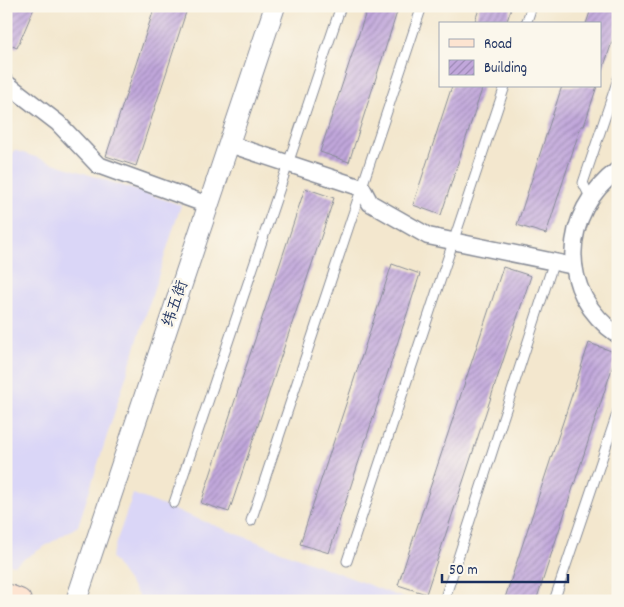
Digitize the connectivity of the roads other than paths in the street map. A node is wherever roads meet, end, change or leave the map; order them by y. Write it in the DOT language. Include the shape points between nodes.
graph roads {
  1 [pos="275,6"];
  2 [pos="341,6"];
  3 [pos="422,6"];
  4 [pos="532,6"];
  5 [pos="527,22"];
  6 [pos="618,79"];
  7 [pos="6,83"];
  8 [pos="504,88"];
  9 [pos="229,144"];
  10 [pos="288,163"];
  11 [pos="618,170"];
  12 [pos="362,188"];
  13 [pos="590,198"];
  14 [pos="208,205"];
  15 [pos="454,241"];
  16 [pos="554,261"];
  17 [pos="574,266"];
  18 [pos="618,335"];
  19 [pos="618,411"];
  20 [pos="174,503"];
  21 [pos="251,521"];
  22 [pos="347,562"];
  23 [pos="6,596"];
  24 [pos="19,601"];
  25 [pos="76,601"];
  26 [pos="444,601"];
  27 [pos="554,601"];
  1 -- 9 [label="street, 纬五街"];
  2 -- 10 [label="lane"];
  3 -- 12 [label="lane"];
  4 -- 5 [label="lane"];
  6 -- 13 [label="lane" via="583,183"];
  7 -- 14 [label="street" via="58,123 98,165"];
  8 -- 15 [label="lane"];
  9 -- 10 [label="street"];
  9 -- 14 [label="street, 纬五街"];
  10 -- 12 [label="street"];
  10 -- 20 [label="lane"];
  11 -- 13 [label="street"];
  12 -- 15 [label="street" via="370,203 428,236"];
  12 -- 21 [label="lane"];
  13 -- 17 [label="street" via="575,234"];
  14 -- 25 [label="street, 纬五街"];
  15 -- 16 [label="street"];
  15 -- 22 [label="lane"];
  16 -- 17 [label="street"];
  16 -- 26 [label="lane"];
  17 -- 18 [label="street" via="592,311"];
  19 -- 27 [label="lane"];
  23 -- 24 [label="main road"];
}
